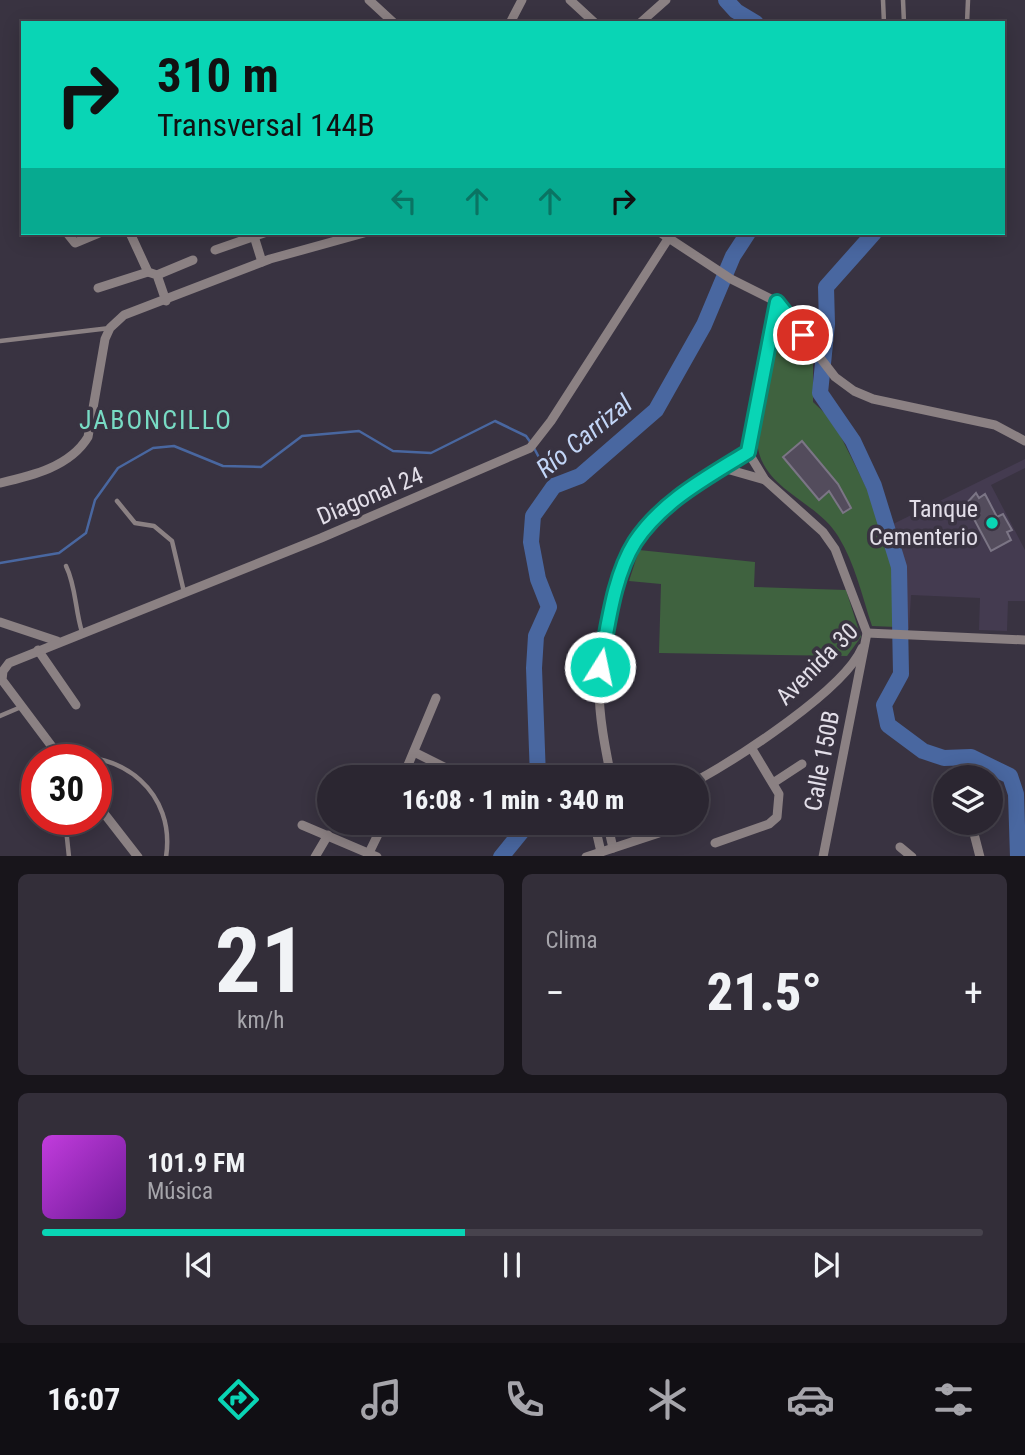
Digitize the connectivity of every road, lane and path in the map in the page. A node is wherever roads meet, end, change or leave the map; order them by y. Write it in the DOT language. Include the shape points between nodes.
graph roads {
  1 [pos="369,0"];
  2 [pos="522,0"];
  3 [pos="570,0"];
  4 [pos="666,0"];
  5 [pos="883,0"];
  6 [pos="903,0"];
  7 [pos="968,0"];
  8 [pos="392,21"];
  9 [pos="511,21"];
  10 [pos="593,21"];
  11 [pos="642,21"];
  12 [pos="884,21"];
  13 [pos="904,21"];
  14 [pos="967,21"];
  15 [pos="69,235"];
  16 [pos="94,235"];
  17 [pos="131,235"];
  18 [pos="252,235"];
  19 [pos="357,235"];
  20 [pos="664,236"];
  21 [pos="215,250"];
  22 [pos="193,260"];
  23 [pos="262,262"];
  24 [pos="153,273"];
  25 [pos="98,288"];
  26 [pos="166,301"];
  27 [pos="777,302"];
  28 [pos="110,328"];
  29 [pos="0,341"];
  30 [pos="1023,438"];
  31 [pos="748,452"];
  32 [pos="722,468"];
  33 [pos="765,480"];
  34 [pos="0,483"];
  35 [pos="117,501"];
  36 [pos="66,566"];
  37 [pos="184,592"];
  38 [pos="0,622"];
  39 [pos="82,632"];
  40 [pos="867,633"];
  41 [pos="1025,640"];
  42 [pos="57,641"];
  43 [pos="38,650"];
  44 [pos="436,698"];
  45 [pos="76,705"];
  46 [pos="22,707"];
  47 [pos="0,716"];
  48 [pos="50,744"];
  49 [pos="752,749"];
  50 [pos="414,751"];
  51 [pos="112,761"];
  52 [pos="802,764"];
  53 [pos="408,765"];
  54 [pos="441,765"];
  55 [pos="609,765"];
  56 [pos="709,774"];
  57 [pos="773,783"];
  58 [pos="112,823"];
  59 [pos="302,825"];
  60 [pos="317,831"];
  61 [pos="67,835"];
  62 [pos="328,835"];
  63 [pos="379,835"];
  64 [pos="600,835"];
  65 [pos="653,835"];
  66 [pos="974,835"];
  67 [pos="715,843"];
  68 [pos="900,847"];
  69 [pos="608,851"];
  70 [pos="371,855"];
  71 [pos="69,856"];
  72 [pos="138,856"];
  73 [pos="166,856"];
  74 [pos="315,856"];
  75 [pos="586,856"];
  76 [pos="824,856"];
  77 [pos="912,856"];
  78 [pos="979,856"];
  1 -- 8 [label="street"];
  2 -- 9 [label="street"];
  3 -- 10 [label="street"];
  4 -- 11 [label="street"];
  5 -- 12 [label="lane"];
  6 -- 13 [label="lane"];
  7 -- 14 [label="lane"];
  15 -- 16 [label="street" via="75,243"];
  17 -- 24 [label="street"];
  18 -- 21 [label="street"];
  18 -- 23 [label="street"];
  19 -- 23 [label="street"];
  20 -- 27 [label="street" via="708,266"];
  20 -- 37 [label="street, Diagonal 24" via="530,448"];
  22 -- 24 [label="street"];
  23 -- 26 [label="street"];
  24 -- 25 [label="street"];
  24 -- 26 [label="street"];
  26 -- 28 [label="street" via="135,309"];
  27 -- 30 [label="street" via="829,370 854,391 995,425"];
  27 -- 31 [label="street"];
  28 -- 29 [label="lane"];
  28 -- 34 [label="street" via="82,448 38,475"];
  31 -- 32 [label="street"];
  31 -- 33 [label="street"];
  32 -- 33 [label="street"];
  32 -- 55 [label="street" via="657,516 634,544 625,566 600,676"];
  33 -- 40 [label="street" via="829,540 842,561"];
  35 -- 37 [label="lane" via="135,523 154,526 172,541"];
  36 -- 39 [label="lane" via="73,580"];
  37 -- 39 [label="street, Diagonal 24"];
  38 -- 42 [label="street"];
  39 -- 42 [label="street, Diagonal 24"];
  40 -- 41 [label="street, Avenida 30"];
  40 -- 49 [label="street, Avenida 30" via="858,657"];
  40 -- 76 [label="street, Calle 150B"];
  42 -- 43 [label="street, Diagonal 24"];
  43 -- 45 [label="street"];
  43 -- 46 [label="street, Diagonal 24" via="9,663 3,671 2,680"];
  44 -- 50 [label="street"];
  46 -- 47 [label="lane"];
  46 -- 48 [label="street"];
  49 -- 56 [label="street, Avenida 30"];
  49 -- 57 [label="street"];
  50 -- 53 [label="street"];
  50 -- 54 [label="street"];
  51 -- 73 [label="lane" via="127,767 156,800 167,834"];
  52 -- 57 [label="street"];
  57 -- 67 [label="street" via="780,802 777,817"];
  58 -- 72 [label="street"];
  59 -- 60 [label="street"];
  61 -- 71 [label="lane"];
  62 -- 70 [label="street"];
  62 -- 74 [label="street"];
  63 -- 70 [label="street"];
  64 -- 69 [label="street"];
  65 -- 69 [label="street"];
  66 -- 78 [label="street"];
  68 -- 77 [label="street"];
  69 -- 75 [label="street"];
}
